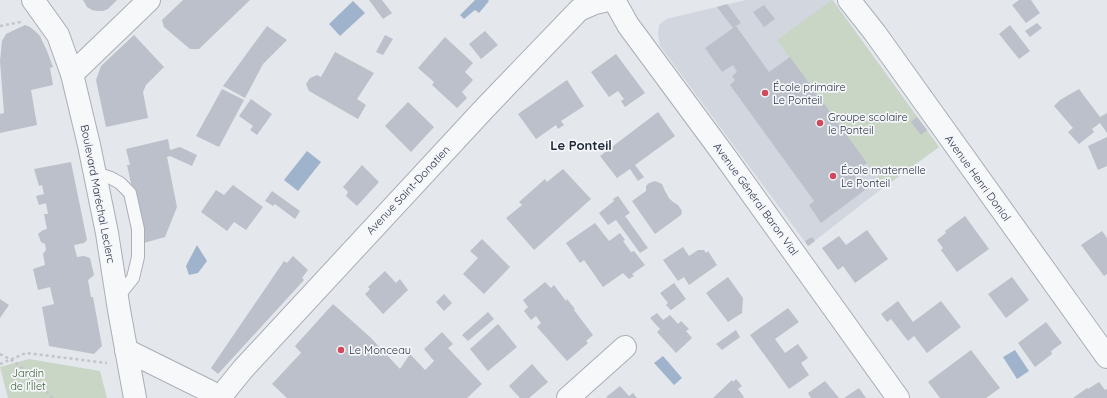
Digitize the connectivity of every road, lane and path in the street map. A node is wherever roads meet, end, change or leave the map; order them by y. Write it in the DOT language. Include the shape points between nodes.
graph roads {
  1 [pos="33,0"];
  2 [pos="149,0"];
  3 [pos="608,0"];
  4 [pos="614,0"];
  5 [pos="849,0"];
  6 [pos="25,22"];
  7 [pos="0,26"];
  8 [pos="72,74"];
  9 [pos="95,173"];
  10 [pos="117,298"];
  11 [pos="625,347"];
  12 [pos="0,354"];
  13 [pos="118,357"];
  14 [pos="1107,357"];
  15 [pos="11,359"];
  16 [pos="0,364"];
  17 [pos="222,397"];
  18 [pos="52,398"];
  19 [pos="135,398"];
  20 [pos="568,398"];
  21 [pos="898,398"];
  1 -- 8 [label="street, Boulevard Maréchal Leclerc" via="58,35"];
  2 -- 8 [label="street"];
  3 -- 17 [label="street, Avenue Saint-Donatien" via="579,10 243,369"];
  4 -- 21 [label="street, Avenue Général Baron Vial" via="628,25"];
  5 -- 14 [label="street, Avenue Henri Doniol"];
  6 -- 7 [label="path"];
  8 -- 9 [label="street, Boulevard Maréchal Leclerc"];
  9 -- 10 [label="street, Boulevard Maréchal Leclerc" via="108,233"];
  9 -- 10 [label="lane" via="120,183 130,193 138,229 138,257 133,278"];
  10 -- 13 [label="street, Boulevard Maréchal Leclerc"];
  11 -- 20 [label="street"];
  12 -- 15 [label="path"];
  13 -- 15 [label="path" via="26,353"];
  13 -- 17 [label="street" via="159,367"];
  13 -- 19 [label="street, Boulevard Maréchal Leclerc"];
  15 -- 16 [label="path"];
  15 -- 18 [label="path" via="28,372"];
}
